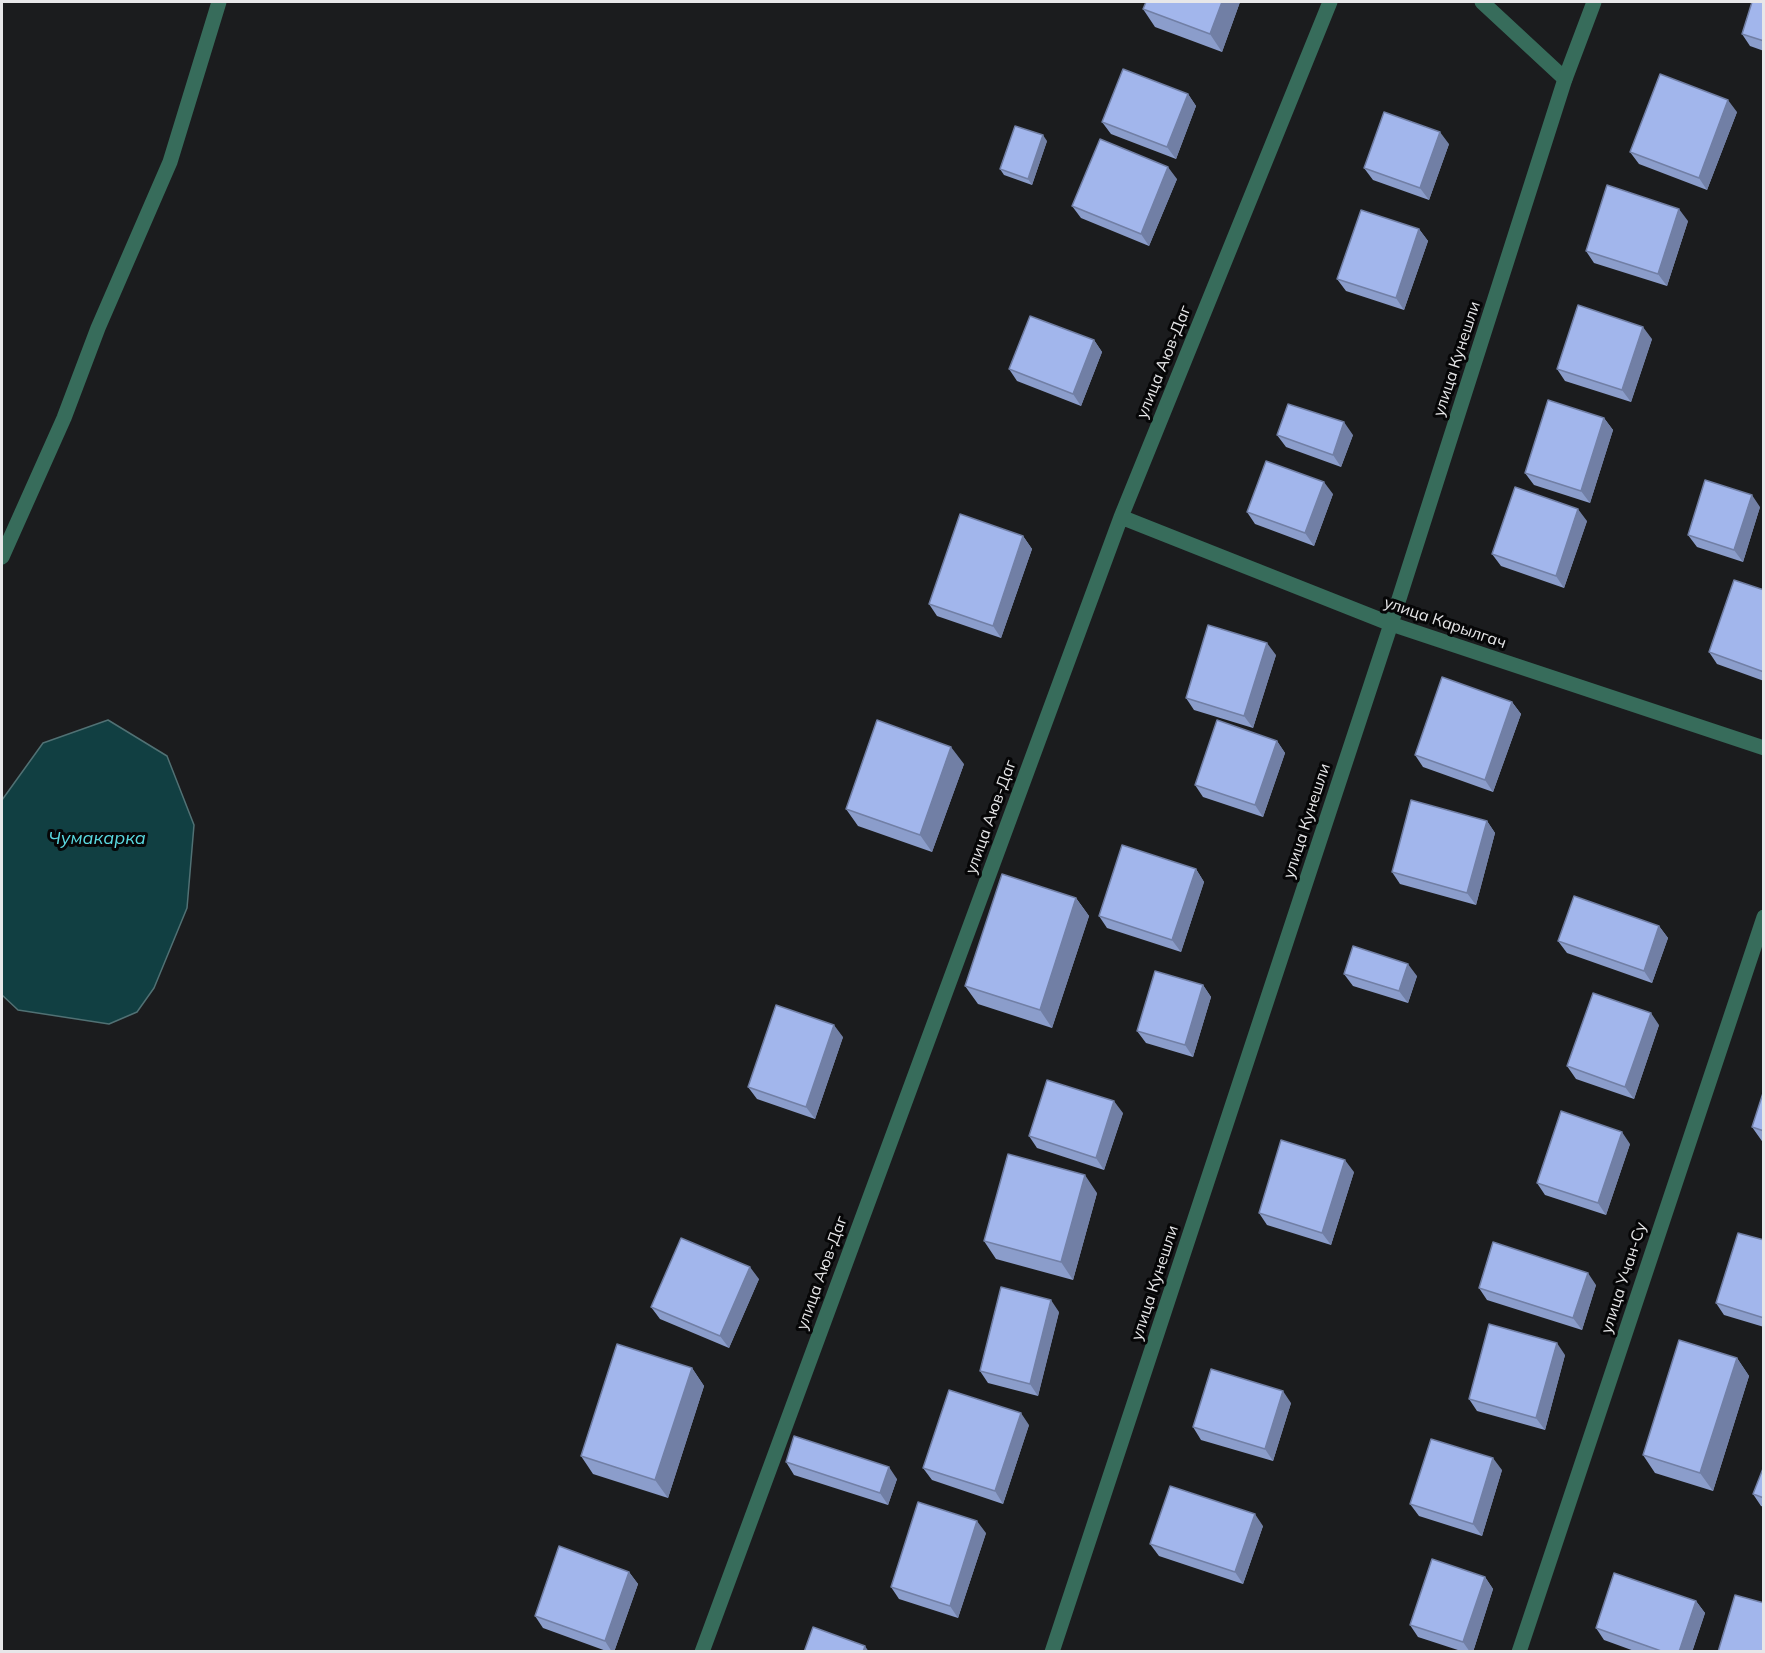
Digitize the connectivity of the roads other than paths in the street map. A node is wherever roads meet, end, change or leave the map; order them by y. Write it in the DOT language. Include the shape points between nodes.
graph roads {
  1 [pos="219,2"];
  2 [pos="1330,2"];
  3 [pos="1482,2"];
  4 [pos="1594,2"];
  5 [pos="1565,79"];
  6 [pos="1121,517"];
  7 [pos="2,557"];
  8 [pos="1392,624"];
  9 [pos="1764,748"];
  10 [pos="1764,917"];
  11 [pos="702,1652"];
  12 [pos="1052,1652"];
  13 [pos="1519,1652"];
  1 -- 7 [label="street" via="170,162"];
  2 -- 6 [label="street, улица Аюв-Даг"];
  3 -- 5 [label="street"];
  4 -- 5 [label="street, улица Кунешли"];
  5 -- 8 [label="street, улица Кунешли"];
  6 -- 8 [label="street, улица Карылгач"];
  6 -- 11 [label="street, улица Аюв-Даг"];
  8 -- 9 [label="street, улица Карылгач"];
  8 -- 12 [label="street, улица Кунешли"];
  10 -- 13 [label="street, улица Учан-Су"];
}
